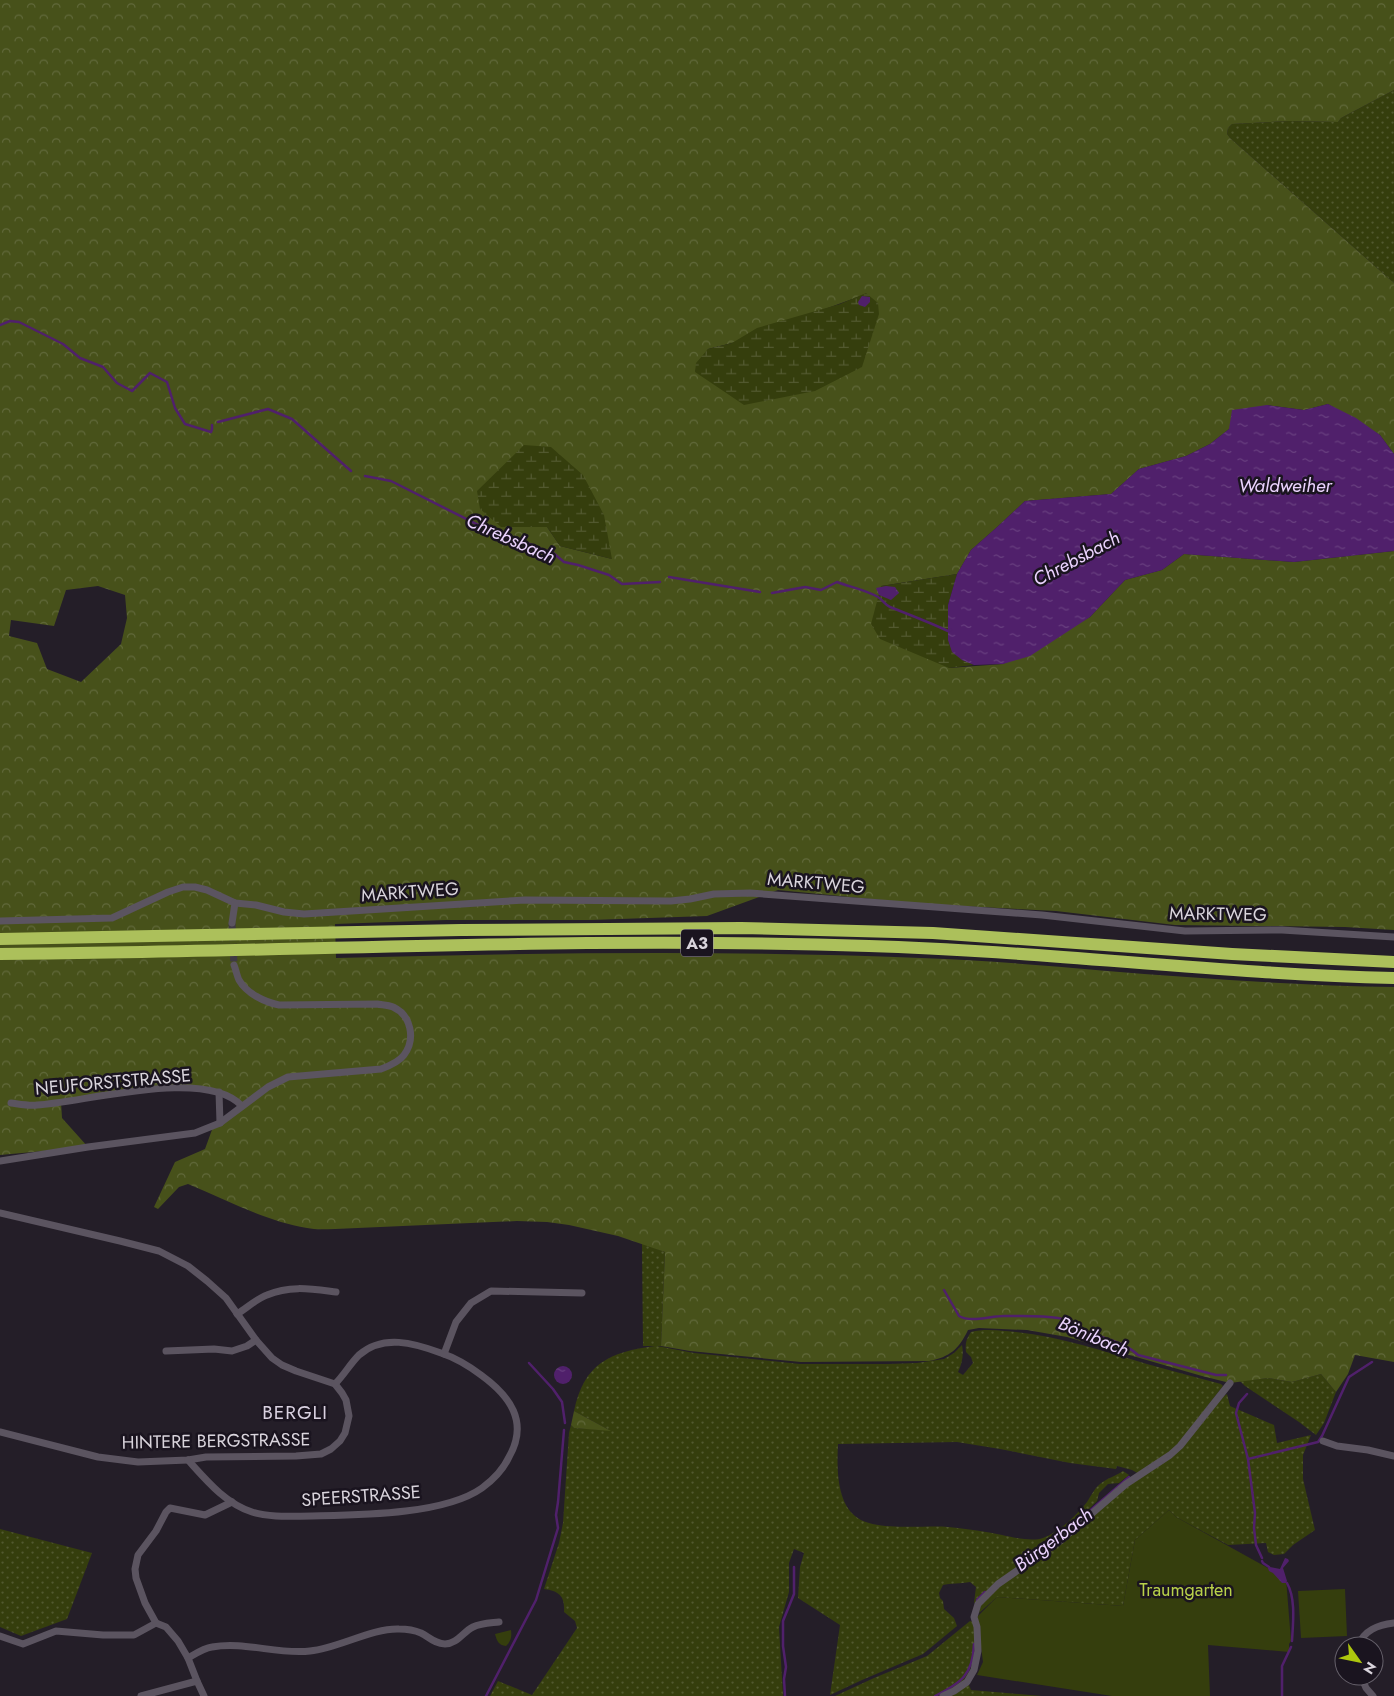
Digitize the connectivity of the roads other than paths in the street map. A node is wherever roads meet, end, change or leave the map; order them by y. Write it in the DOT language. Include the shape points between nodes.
graph roads {
  1 [pos="235,903"];
  2 [pos="0,921"];
  3 [pos="232,923"];
  4 [pos="1394,937"];
  5 [pos="0,939"];
  6 [pos="0,954"];
  7 [pos="1394,962"];
  8 [pos="234,965"];
  9 [pos="1394,978"];
  10 [pos="218,1092"];
  11 [pos="11,1102"];
  12 [pos="242,1106"];
  13 [pos="220,1124"];
  14 [pos="0,1161"];
  15 [pos="0,1213"];
  16 [pos="336,1292"];
  17 [pos="582,1293"];
  18 [pos="237,1314"];
  19 [pos="256,1340"];
  20 [pos="166,1351"];
  21 [pos="444,1354"];
  22 [pos="1230,1383"];
  23 [pos="335,1384"];
  24 [pos="0,1432"];
  25 [pos="1322,1441"];
  26 [pos="1394,1456"];
  27 [pos="188,1460"];
  28 [pos="232,1502"];
  29 [pos="499,1622"];
  30 [pos="156,1623"];
  31 [pos="1394,1623"];
  32 [pos="0,1636"];
  33 [pos="1363,1636"];
  34 [pos="188,1658"];
  35 [pos="197,1682"];
  36 [pos="1365,1686"];
  37 [pos="142,1696"];
  38 [pos="204,1696"];
  39 [pos="943,1696"];
  40 [pos="1373,1696"];
  1 -- 2 [label="street, MARKTWEG" via="207,890 183,887 112,918"];
  1 -- 3 [label="street"];
  1 -- 4 [label="street, MARKTWEG" via="304,914 525,900 671,901 726,893 762,893 1042,915 1185,931 1282,930"];
  5 -- 7 [label="highway, A3" via="750,928 932,933 1250,956"];
  6 -- 9 [label="highway, A3" via="475,945 780,944 942,949"];
  8 -- 12 [label="street" via="240,981 251,993 269,1003 377,1004 392,1007 404,1016 410,1026 410,1042 404,1056 394,1063 380,1069 288,1077 268,1086"];
  10 -- 11 [label="street, NEUFORSTSTRASSE" via="190,1087 36,1105"];
  10 -- 12 [label="street, NEUFORSTSTRASSE"];
  10 -- 13 [label="street"];
  12 -- 13 [label="street"];
  13 -- 14 [label="street" via="195,1134"];
  15 -- 18 [label="street" via="159,1252 188,1266 207,1280"];
  16 -- 18 [label="street" via="284,1289 265,1295"];
  17 -- 21 [label="street" via="491,1291 471,1303 456,1322"];
  18 -- 19 [label="street"];
  19 -- 20 [label="street" via="232,1351"];
  19 -- 23 [label="street" via="282,1365"];
  21 -- 23 [label="street, SPEERSTRASSE" via="407,1343 380,1343 359,1356"];
  21 -- 28 [label="street, SPEERSTRASSE" via="490,1382 507,1399 516,1416 518,1432 513,1450 501,1470 481,1488 469,1496 436,1505 354,1515 264,1515"];
  22 -- 39 [label="street" via="1170,1455 1126,1484 1060,1541 998,1584 978,1604 974,1617 978,1627 978,1652 974,1670 967,1682"];
  23 -- 27 [label="street, HINTERE BERGSTRASSE" via="346,1400 349,1416 345,1433 331,1449 320,1454"];
  24 -- 27 [label="street, HINTERE BERGSTRASSE" via="98,1457 138,1462"];
  25 -- 26 [label="street"];
  27 -- 28 [label="street, SPEERSTRASSE"];
  28 -- 30 [label="street" via="205,1515 170,1508 144,1547 137,1560 136,1578"];
  29 -- 34 [label="street" via="474,1627 446,1644 420,1633 396,1629 308,1651 211,1647"];
  30 -- 32 [label="street" via="134,1635 56,1631 23,1644"];
  30 -- 34 [label="street" via="166,1627"];
  31 -- 33 [label="street" via="1381,1624"];
  34 -- 35 [label="street"];
  35 -- 37 [label="street"];
  35 -- 38 [label="street"];
  36 -- 40 [label="street"];
}
